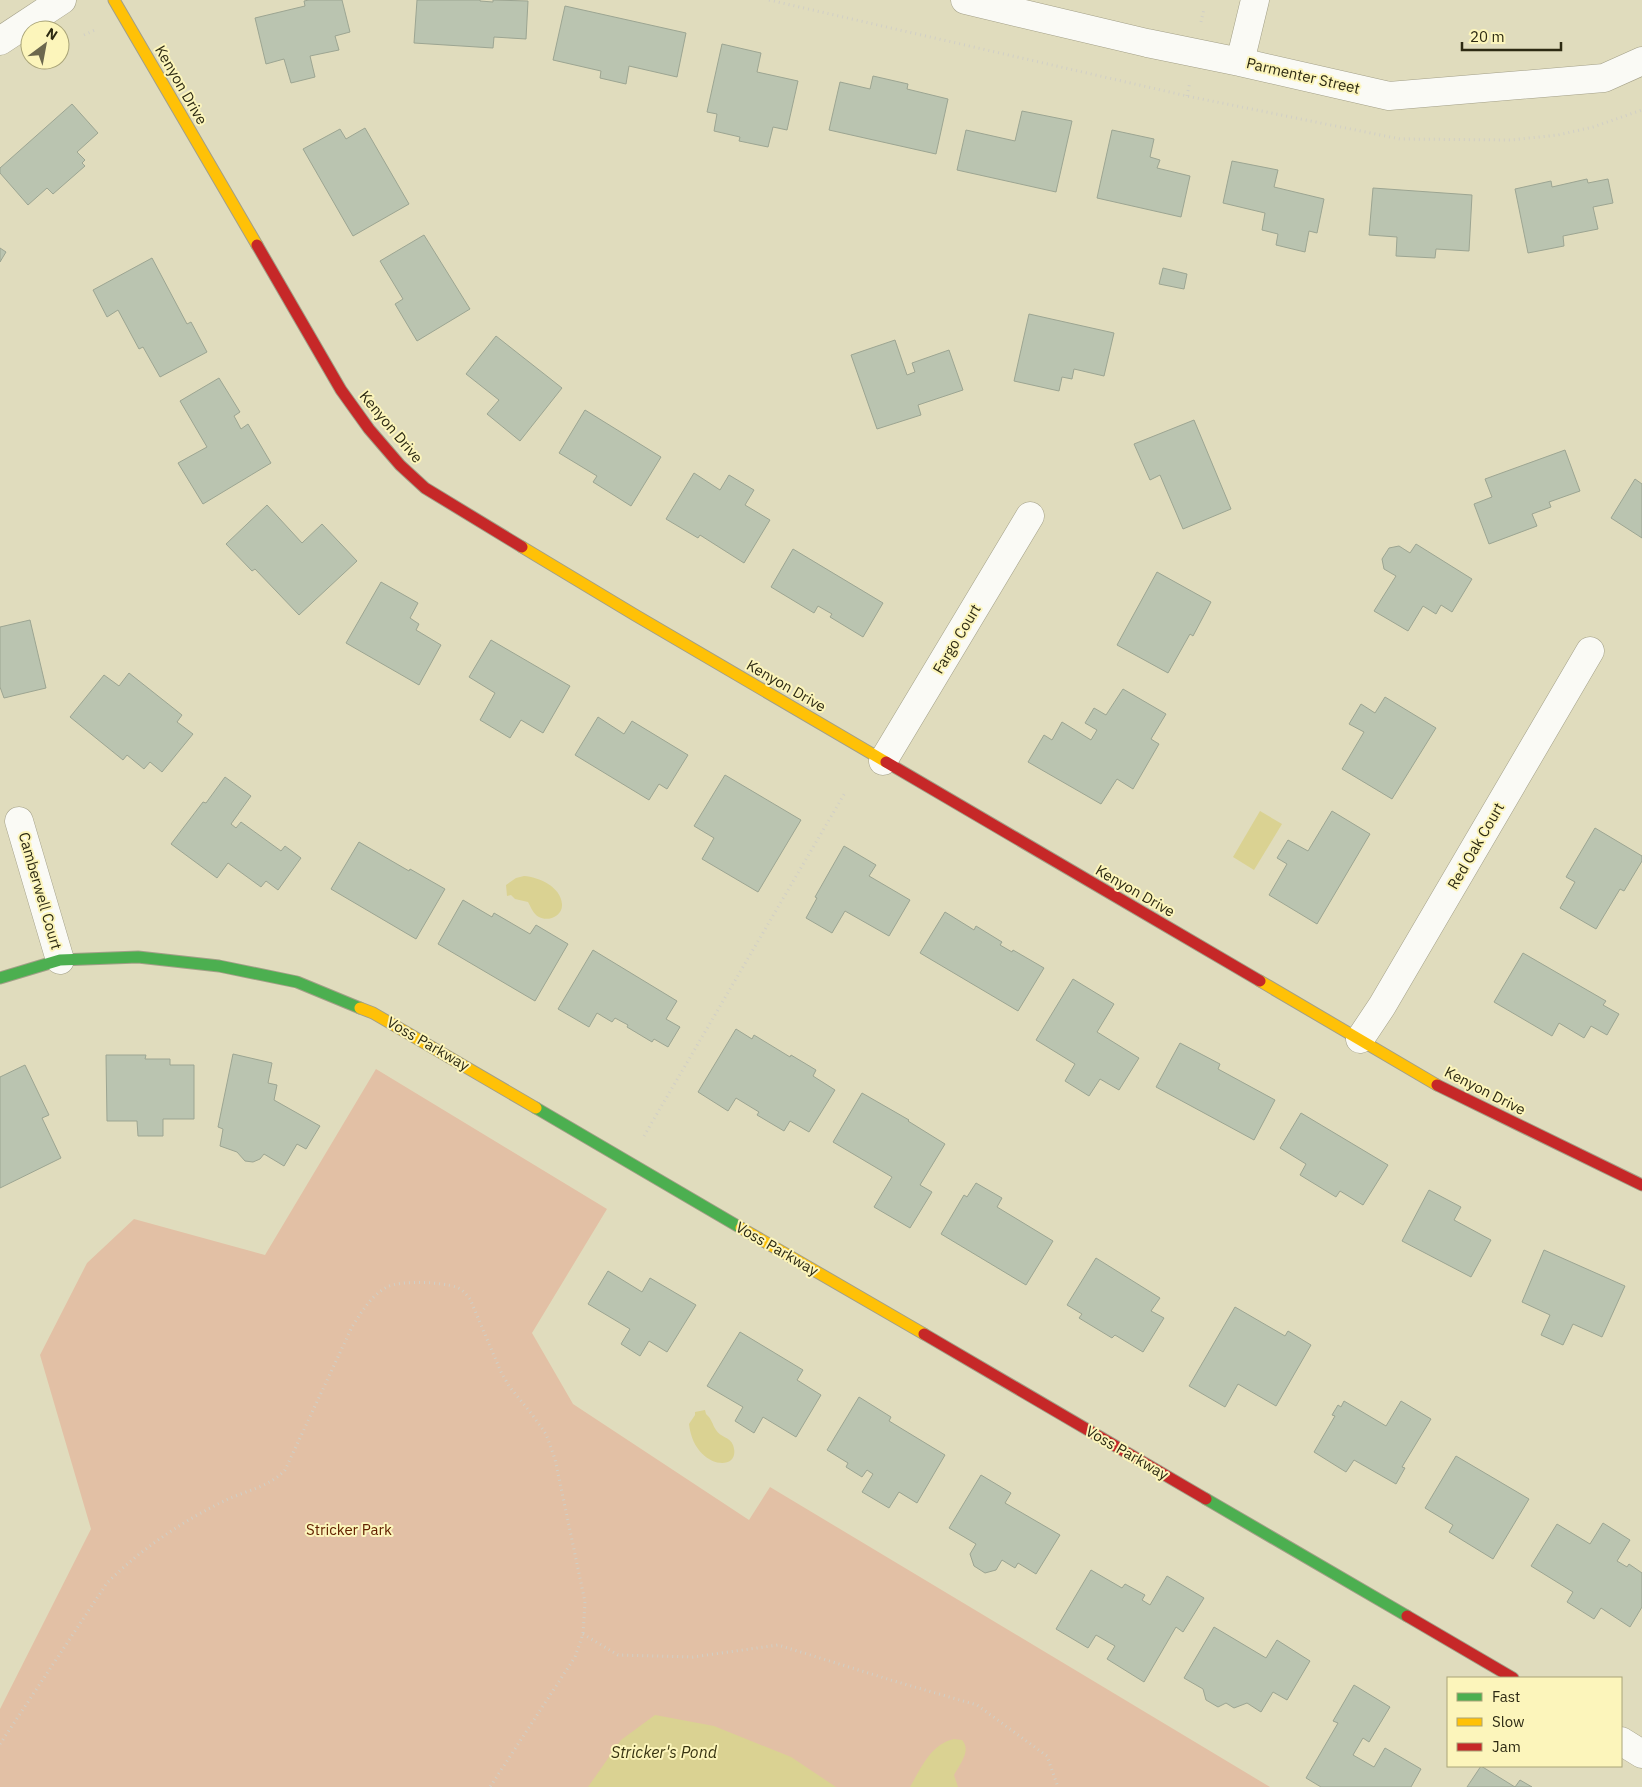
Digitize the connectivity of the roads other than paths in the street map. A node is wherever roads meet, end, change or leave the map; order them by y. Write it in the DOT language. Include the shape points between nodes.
graph roads {
  1 [pos="62,0"];
  2 [pos="114,0"];
  3 [pos="965,0"];
  4 [pos="1255,0"];
  5 [pos="0,41"];
  6 [pos="1642,61"];
  7 [pos="1240,62"];
  8 [pos="1030,516"];
  9 [pos="1590,651"];
  10 [pos="883,761"];
  11 [pos="19,821"];
  12 [pos="60,960"];
  13 [pos="0,978"];
  14 [pos="1360,1039"];
  15 [pos="1642,1185"];
  16 [pos="1511,1677"];
  17 [pos="1622,1742"];
  18 [pos="1642,1754"];
  1 -- 5 [label="street"];
  2 -- 10 [label="street, Kenyon Drive" via="341,390 400,465 425,488 457,508"];
  3 -- 7 [label="street, Parmenter Street"];
  4 -- 7 [label="street"];
  6 -- 7 [label="street, Parmenter Street" via="1604,78 1389,96"];
  8 -- 10 [label="street, Fargo Court"];
  9 -- 14 [label="street, Red Oak Court"];
  10 -- 14 [label="street, Kenyon Drive"];
  11 -- 12 [label="street, Camberwell Court"];
  12 -- 13 [label="street, Voss Parkway"];
  12 -- 16 [label="street, Voss Parkway" via="138,957 219,966 297,982 373,1013"];
  14 -- 15 [label="street, Kenyon Drive" via="1450,1092"];
  17 -- 18 [label="street"];
}
